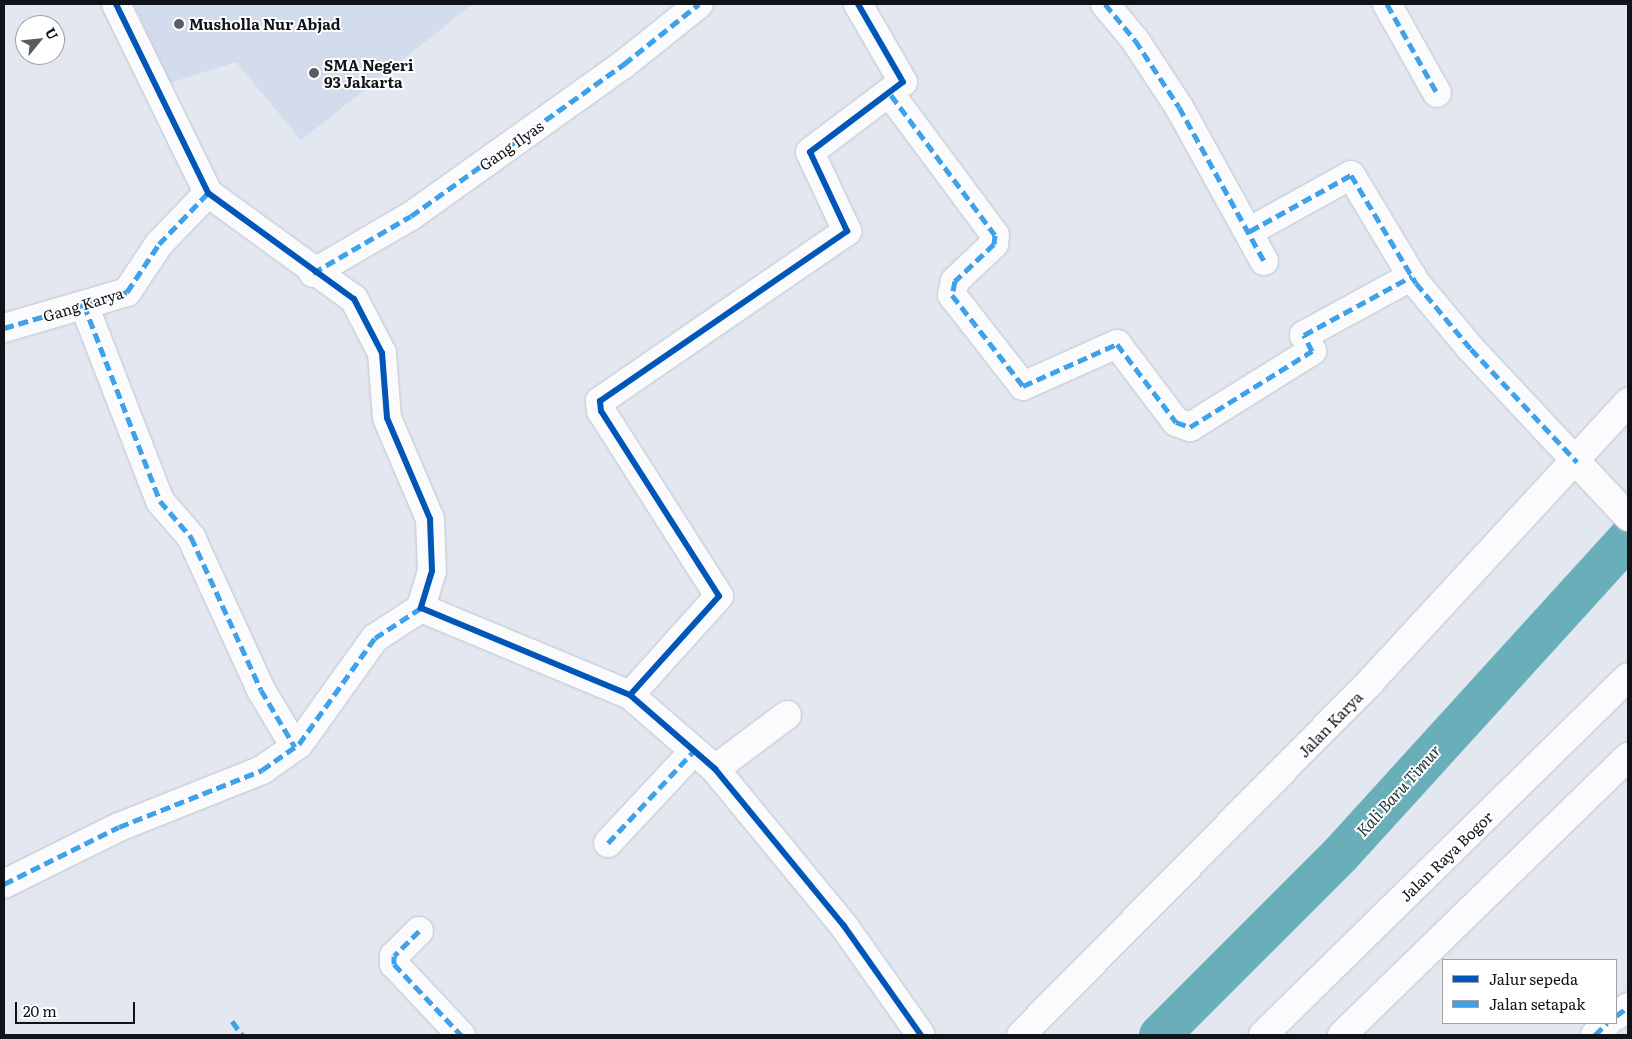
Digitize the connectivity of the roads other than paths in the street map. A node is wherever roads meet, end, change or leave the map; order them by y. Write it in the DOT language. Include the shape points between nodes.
graph roads {
  1 [pos="116,4"];
  2 [pos="700,4"];
  3 [pos="1104,4"];
  4 [pos="1387,4"];
  5 [pos="862,5"];
  6 [pos="1437,94"];
  7 [pos="891,95"];
  8 [pos="208,194"];
  9 [pos="1250,231"];
  10 [pos="1264,261"];
  11 [pos="313,272"];
  12 [pos="1412,276"];
  13 [pos="84,305"];
  14 [pos="4,328"];
  15 [pos="1628,402"];
  16 [pos="1577,462"];
  17 [pos="1628,517"];
  18 [pos="422,608"];
  19 [pos="1628,677"];
  20 [pos="630,695"];
  21 [pos="787,715"];
  22 [pos="295,747"];
  23 [pos="693,752"];
  24 [pos="1628,756"];
  25 [pos="714,769"];
  26 [pos="608,843"];
  27 [pos="4,884"];
  28 [pos="419,931"];
  29 [pos="1628,1007"];
  30 [pos="1617,1015"];
  31 [pos="1606,1024"];
  32 [pos="461,1035"];
  33 [pos="922,1035"];
  34 [pos="1021,1035"];
  35 [pos="1263,1035"];
  36 [pos="1342,1035"];
  37 [pos="1594,1035"];
  1 -- 8 [label="main road"];
  2 -- 11 [label="main road, Gang Ilyas" via="624,64 411,216"];
  3 -- 9 [label="main road" via="1135,40 1179,107"];
  4 -- 6 [label="main road"];
  5 -- 7 [label="main road" via="903,82"];
  7 -- 12 [label="main road" via="995,235 994,244 955,282 952,294 1023,386 1117,344 1176,422 1190,426 1312,351 1304,335"];
  7 -- 20 [label="main road" via="810,152 846,232 600,401 601,411 719,596"];
  8 -- 11 [label="main road"];
  8 -- 13 [label="main road, Gang Karya" via="159,244 127,292"];
  9 -- 10 [label="main road"];
  9 -- 12 [label="main road" via="1350,176"];
  11 -- 18 [label="main road" via="354,299 382,353 387,418 430,519 432,571"];
  12 -- 16 [label="main road" via="1471,349"];
  13 -- 14 [label="main road, Gang Karya"];
  13 -- 22 [label="main road" via="160,501 191,536 261,690"];
  15 -- 16 [label="main road, Jalan Karya"];
  16 -- 17 [label="main road"];
  16 -- 34 [label="main road, Jalan Karya" via="1246,812"];
  18 -- 20 [label="main road"];
  18 -- 22 [label="main road" via="375,638"];
  19 -- 35 [label="main road, Jalan Raya Bogor"];
  20 -- 23 [label="main road"];
  21 -- 25 [label="main road"];
  22 -- 27 [label="main road" via="254,774 119,827"];
  23 -- 25 [label="main road"];
  23 -- 26 [label="main road"];
  24 -- 36 [label="main road"];
  25 -- 33 [label="main road" via="844,926"];
  28 -- 32 [label="main road" via="394,956 394,964"];
  29 -- 30 [label="main road"];
  31 -- 37 [label="main road"];
}
